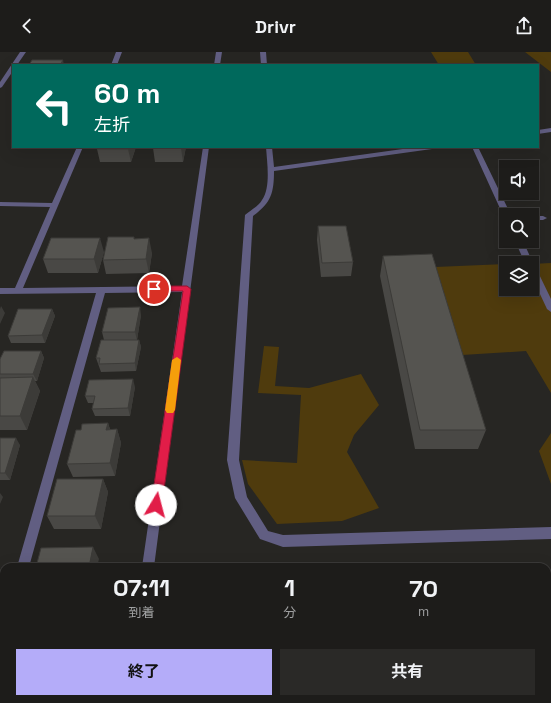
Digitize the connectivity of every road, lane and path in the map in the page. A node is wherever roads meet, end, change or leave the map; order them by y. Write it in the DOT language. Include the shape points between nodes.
graph roads {
  1 [pos="24,52"];
  2 [pos="120,52"];
  3 [pos="219,52"];
  4 [pos="263,52"];
  5 [pos="15,64"];
  6 [pos="114,64"];
  7 [pos="217,64"];
  8 [pos="264,64"];
  9 [pos="12,69"];
  10 [pos="0,86"];
  11 [pos="551,130"];
  12 [pos="539,132"];
  13 [pos="80,148"];
  14 [pos="206,148"];
  15 [pos="269,148"];
  16 [pos="425,148"];
  17 [pos="475,148"];
  18 [pos="271,169"];
  19 [pos="0,204"];
  20 [pos="56,205"];
  21 [pos="504,208"];
  22 [pos="539,218"];
  23 [pos="543,218"];
  24 [pos="539,283"];
  25 [pos="187,289"];
  26 [pos="18,290"];
  27 [pos="101,290"];
  28 [pos="0,291"];
  29 [pos="551,309"];
  30 [pos="551,533"];
  31 [pos="24,563"];
  32 [pos="149,563"];
  1 -- 5 [label="street"];
  2 -- 6 [label="street"];
  3 -- 7 [label="street"];
  4 -- 8 [label="street"];
  9 -- 10 [label="street"];
  11 -- 12 [label="street"];
  13 -- 20 [label="street"];
  14 -- 25 [label="street"];
  15 -- 18 [label="street"];
  16 -- 18 [label="street"];
  17 -- 21 [label="street"];
  18 -- 30 [label="street" via="267,198 249,215 233,460 241,498 264,535 283,541"];
  19 -- 20 [label="street"];
  20 -- 26 [label="street"];
  22 -- 23 [label="street"];
  24 -- 29 [label="street"];
  25 -- 27 [label="street"];
  25 -- 32 [label="street"];
  26 -- 27 [label="street"];
  26 -- 28 [label="street"];
  27 -- 31 [label="street"];
}
